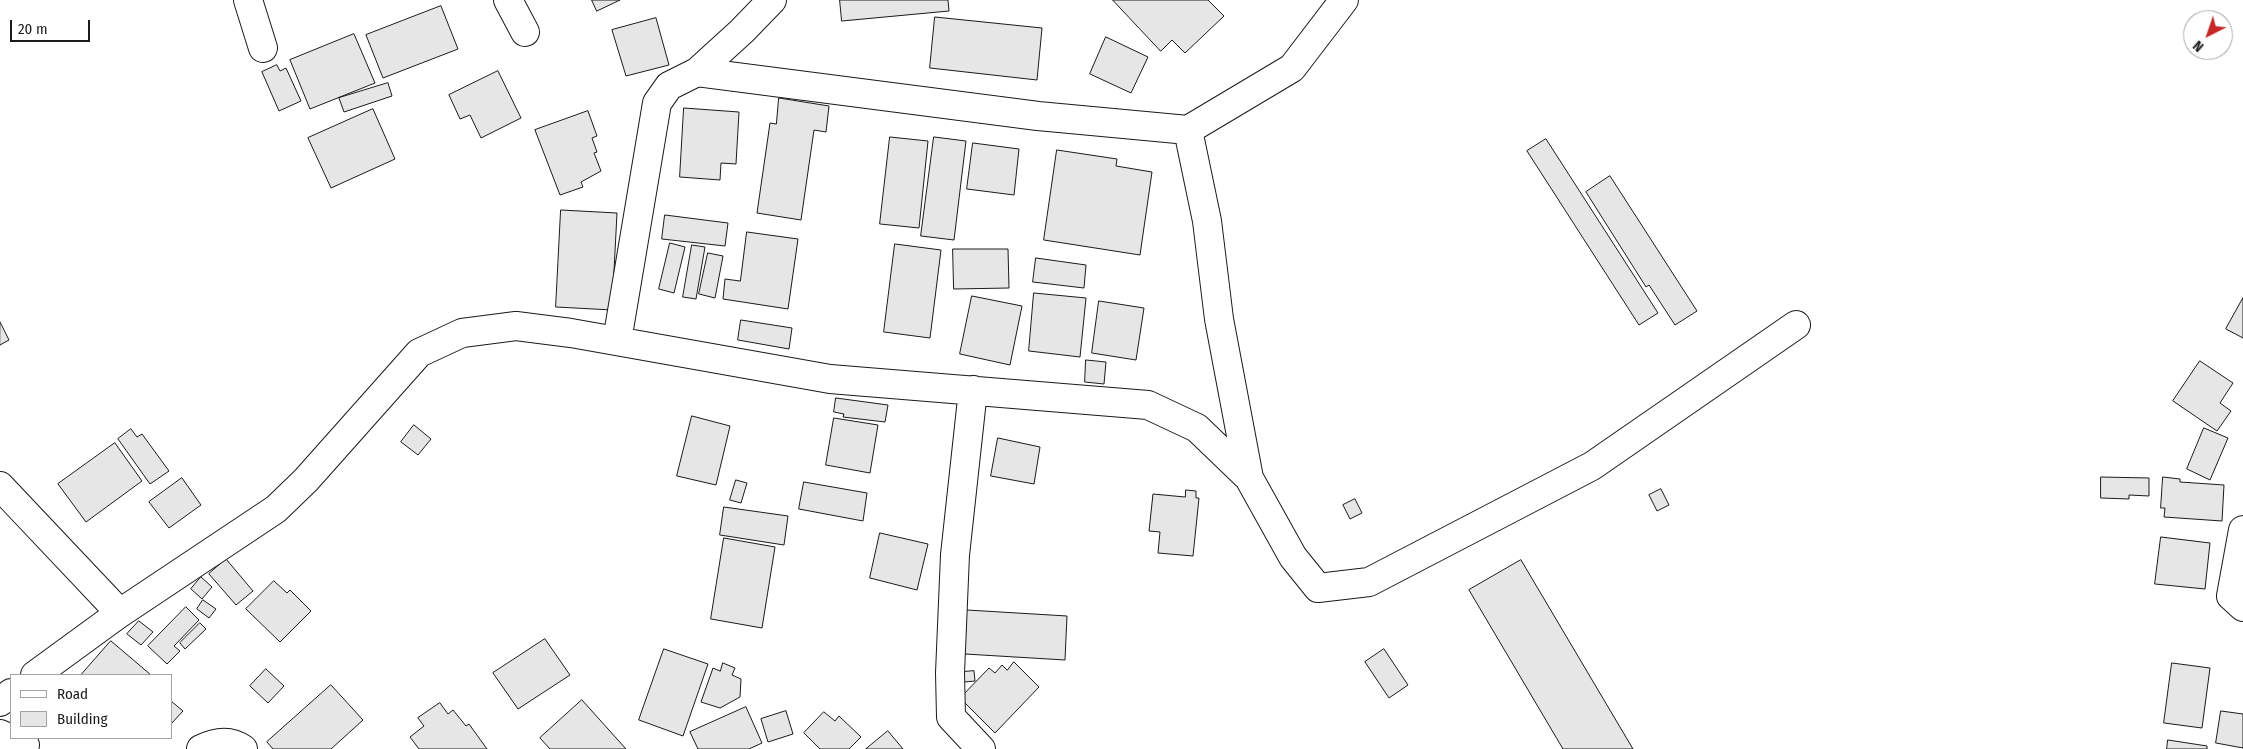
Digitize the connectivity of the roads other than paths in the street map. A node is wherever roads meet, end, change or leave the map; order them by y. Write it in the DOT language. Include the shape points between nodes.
graph roads {
  1 [pos="248,0"];
  2 [pos="508,0"];
  3 [pos="772,0"];
  4 [pos="1344,0"];
  5 [pos="525,32"];
  6 [pos="263,48"];
  7 [pos="696,72"];
  8 [pos="1188,130"];
  9 [pos="1796,325"];
  10 [pos="617,341"];
  11 [pos="973,390"];
  12 [pos="1249,478"];
  13 [pos="0,486"];
  14 [pos="2243,530"];
  15 [pos="2243,607"];
  16 [pos="120,613"];
  17 [pos="40,673"];
  18 [pos="10,694"];
  19 [pos="0,702"];
  20 [pos="13,739"];
  21 [pos="26,744"];
  22 [pos="201,749"];
  23 [pos="242,749"];
  24 [pos="981,749"];
  1 -- 6 [label="street"];
  2 -- 5 [label="street"];
  3 -- 7 [label="street"];
  4 -- 8 [label="street" via="1292,68"];
  7 -- 8 [label="street" via="1038,116"];
  7 -- 10 [label="street" via="669,86 657,103"];
  8 -- 12 [label="street" via="1207,222 1219,320"];
  9 -- 12 [label="street" via="1592,466 1369,582 1318,588 1293,557"];
  10 -- 11 [label="street" via="830,379"];
  10 -- 16 [label="street" via="516,326 462,333 419,353 306,480 276,509"];
  11 -- 12 [label="street" via="1148,405 1197,428"];
  11 -- 24 [label="street" via="955,555 950,674 951,717"];
  13 -- 16 [label="street"];
  14 -- 15 [label="street" via="2231,596"];
  16 -- 17 [label="street"];
  18 -- 19 [label="street"];
  20 -- 21 [label="street"];
  22 -- 23 [label="street" via="215,742 236,744"];
}
